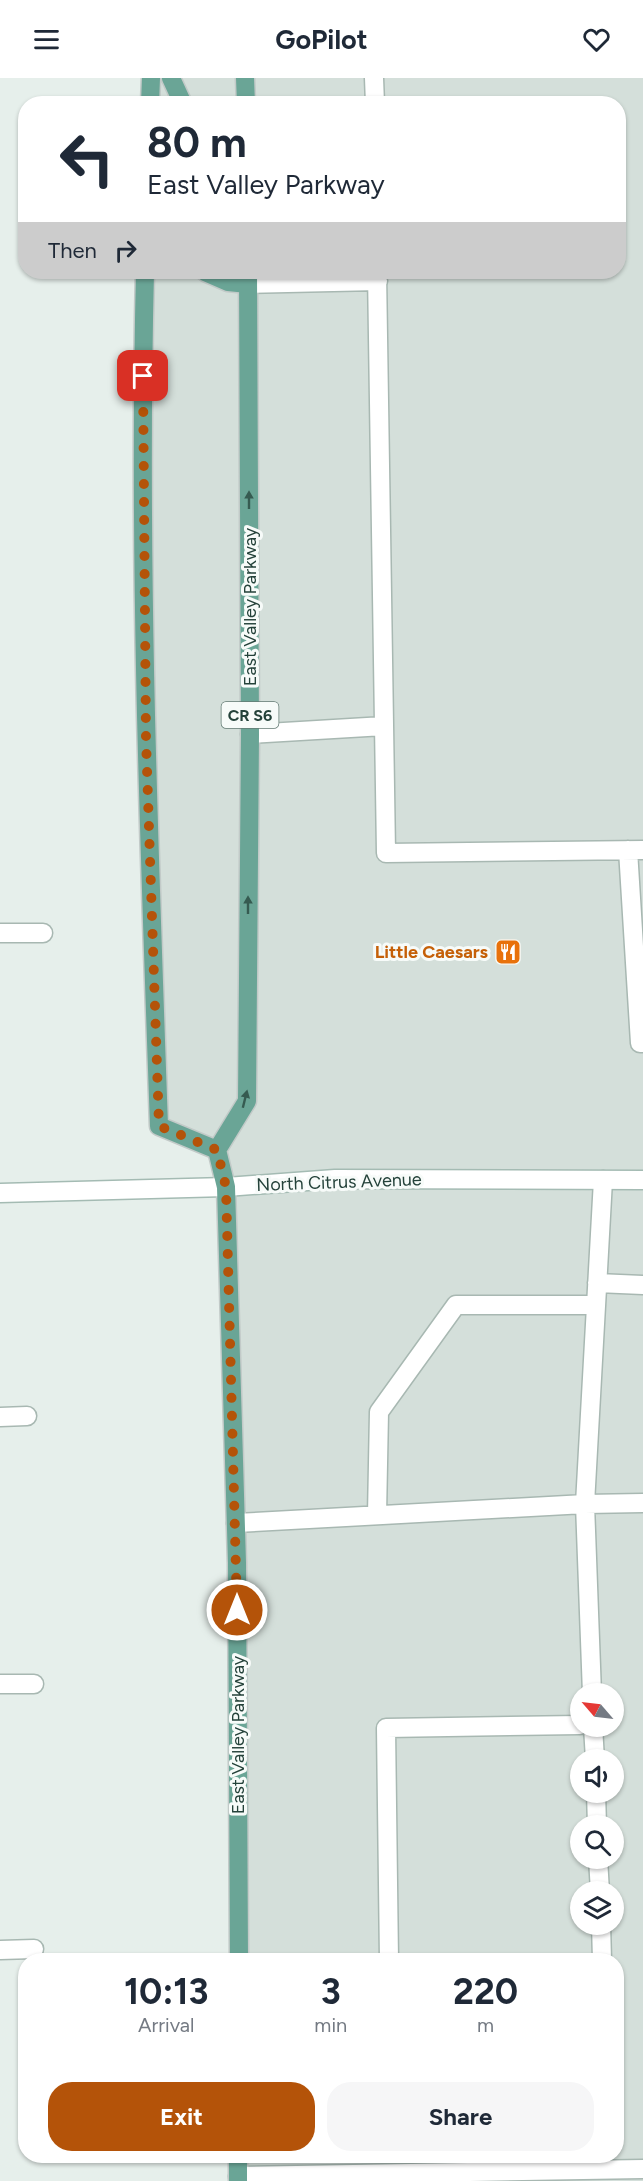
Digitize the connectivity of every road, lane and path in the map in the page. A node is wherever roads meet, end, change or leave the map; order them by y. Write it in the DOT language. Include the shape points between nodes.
graph roads {
  1 [pos="151,78"];
  2 [pos="171,78"];
  3 [pos="246,78"];
  4 [pos="374,78"];
  5 [pos="150,96"];
  6 [pos="179,96"];
  7 [pos="246,96"];
  8 [pos="375,96"];
  9 [pos="146,279"];
  10 [pos="221,279"];
  11 [pos="243,279"];
  12 [pos="248,279"];
  13 [pos="377,279"];
  14 [pos="384,726"];
  15 [pos="250,734"];
  16 [pos="636,850"];
  17 [pos="0,933"];
  18 [pos="43,933"];
  19 [pos="643,1043"];
  20 [pos="217,1150"];
  21 [pos="603,1180"];
  22 [pos="643,1180"];
  23 [pos="226,1187"];
  24 [pos="0,1193"];
  25 [pos="597,1282"];
  26 [pos="643,1285"];
  27 [pos="596,1305"];
  28 [pos="27,1416"];
  29 [pos="0,1417"];
  30 [pos="643,1503"];
  31 [pos="585,1504"];
  32 [pos="377,1515"];
  33 [pos="236,1523"];
  34 [pos="592,1683"];
  35 [pos="0,1684"];
  36 [pos="34,1684"];
  37 [pos="570,1725"];
  38 [pos="601,1935"];
  39 [pos="34,1949"];
  40 [pos="0,1950"];
  41 [pos="239,1953"];
  42 [pos="389,1953"];
  43 [pos="602,1953"];
  44 [pos="597,2163"];
  45 [pos="615,2163"];
  46 [pos="393,2164"];
  47 [pos="643,2169"];
  48 [pos="413,2177"];
  49 [pos="238,2178"];
  1 -- 5 [label="main road"];
  2 -- 6 [label="main road"];
  3 -- 7 [label="main road"];
  4 -- 8 [label="street"];
  9 -- 20 [label="main road" via="142,398 146,739 159,1126"];
  10 -- 11 [label="main road"];
  15 -- 12 [label="main road, East Valley Parkway / CR S6, one-way"];
  13 -- 14 [label="street"];
  14 -- 15 [label="street"];
  14 -- 16 [label="street" via="386,853"];
  20 -- 15 [label="main road, East Valley Parkway / CR S6, one-way" via="247,1101"];
  16 -- 19 [label="street"];
  17 -- 18 [label="street"];
  20 -- 23 [label="main road, East Valley Parkway"];
  21 -- 22 [label="street, North Citrus Avenue"];
  21 -- 23 [label="street, North Citrus Avenue" via="335,1179"];
  21 -- 25 [label="street"];
  23 -- 24 [label="street, North Citrus Avenue"];
  23 -- 33 [label="main road, East Valley Parkway"];
  25 -- 26 [label="street"];
  25 -- 27 [label="street"];
  27 -- 31 [label="street"];
  27 -- 32 [label="street" via="456,1305 379,1412"];
  28 -- 29 [label="street"];
  30 -- 31 [label="street"];
  31 -- 32 [label="street"];
  31 -- 34 [label="street"];
  32 -- 33 [label="street"];
  33 -- 41 [label="main road, East Valley Parkway"];
  35 -- 36 [label="street"];
  37 -- 42 [label="street" via="386,1728"];
  38 -- 43 [label="street"];
  39 -- 40 [label="street"];
  44 -- 48 [label="street"];
  45 -- 47 [label="street"];
  46 -- 48 [label="street"];
  46 -- 49 [label="street"];
}
